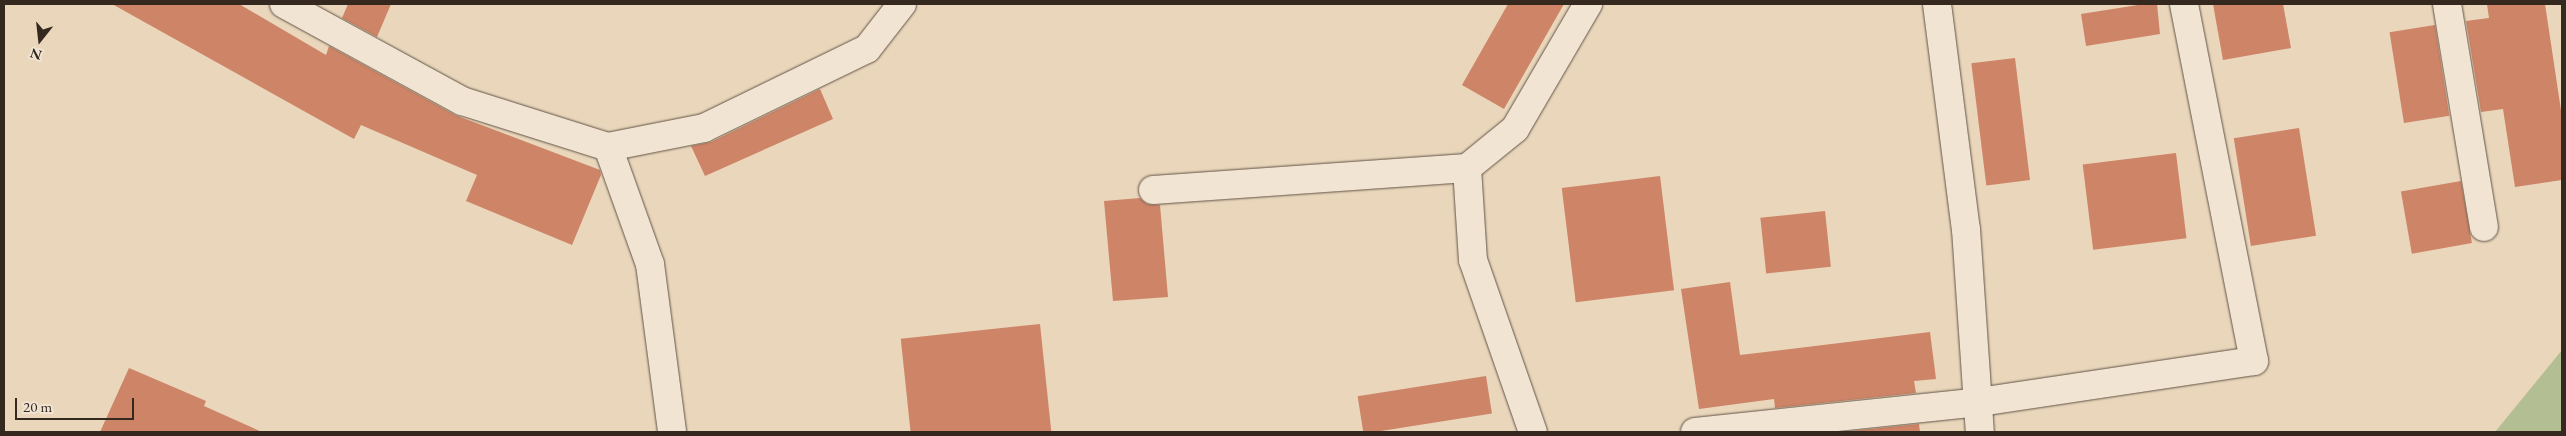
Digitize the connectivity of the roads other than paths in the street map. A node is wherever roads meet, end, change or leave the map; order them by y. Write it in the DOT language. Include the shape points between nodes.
graph roads {
  1 [pos="284,4"];
  2 [pos="902,4"];
  3 [pos="1588,4"];
  4 [pos="1936,4"];
  5 [pos="2184,4"];
  6 [pos="2447,4"];
  7 [pos="608,147"];
  8 [pos="1467,168"];
  9 [pos="1152,190"];
  10 [pos="2484,226"];
  11 [pos="1978,402"];
  12 [pos="672,432"];
  13 [pos="1533,432"];
  14 [pos="1695,432"];
  15 [pos="1980,432"];
  1 -- 7 [label="street" via="462,101"];
  2 -- 7 [label="street" via="867,49 704,128"];
  3 -- 8 [label="street" via="1515,129"];
  4 -- 11 [label="street" via="1966,229"];
  5 -- 11 [label="street" via="2254,361"];
  6 -- 10 [label="street"];
  7 -- 12 [label="street" via="650,264"];
  8 -- 9 [label="street"];
  8 -- 13 [label="street" via="1473,260"];
  11 -- 14 [label="street"];
  11 -- 15 [label="street"];
}
